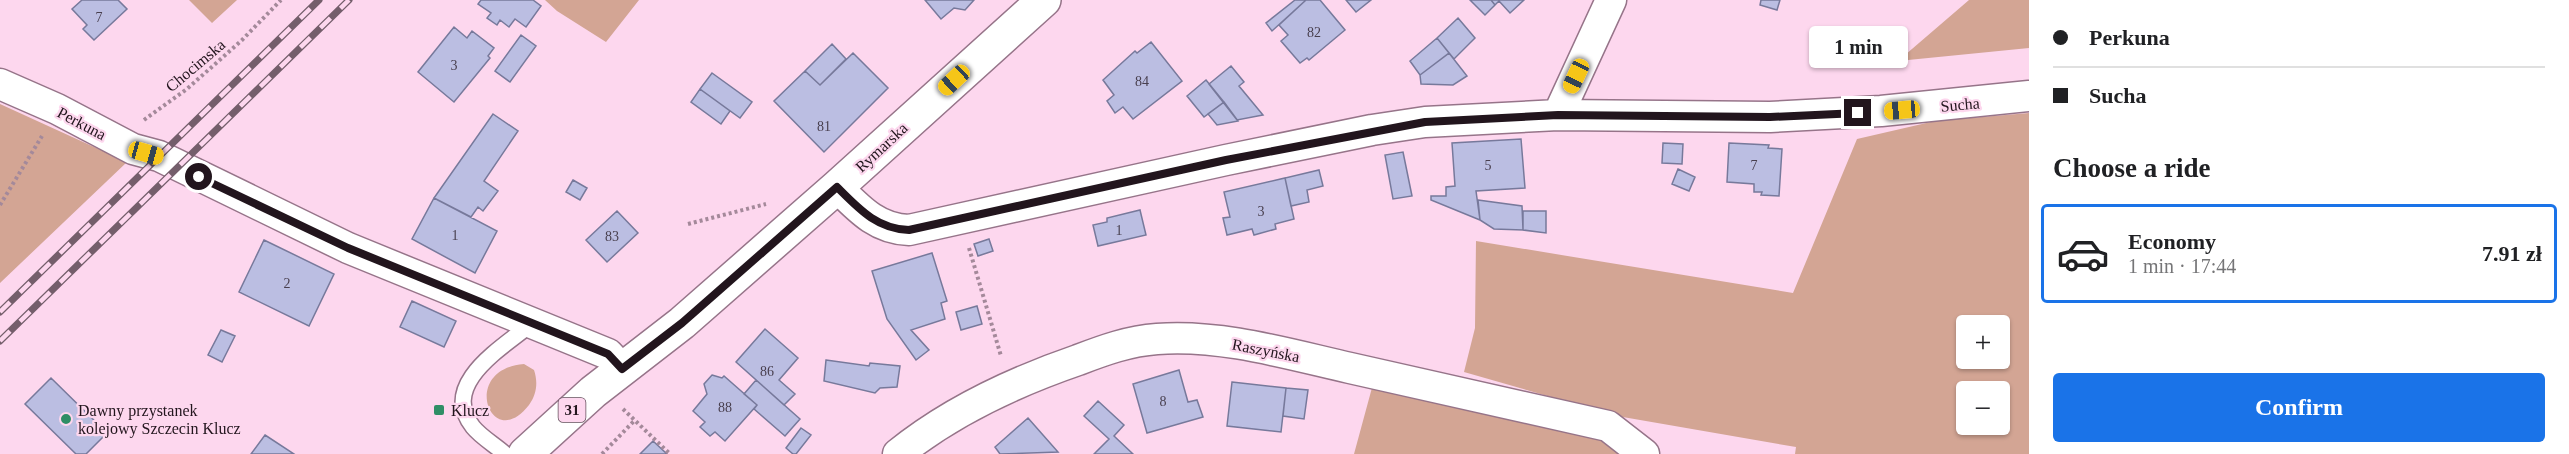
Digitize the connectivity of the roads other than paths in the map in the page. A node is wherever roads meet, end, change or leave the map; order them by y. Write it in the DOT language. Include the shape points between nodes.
graph roads {
  1 [pos="1044,0"];
  2 [pos="1611,0"];
  3 [pos="0,84"];
  4 [pos="2029,96"];
  5 [pos="1558,115"];
  6 [pos="837,187"];
  7 [pos="531,324"];
  8 [pos="622,369"];
  9 [pos="505,454"];
  10 [pos="525,454"];
  11 [pos="898,454"];
  12 [pos="1644,454"];
  1 -- 6 [label="main road, Rymarska / 31"];
  2 -- 5 [label="street"];
  3 -- 7 [label="street, Perkuna" via="348,248"];
  4 -- 5 [label="street, Sucha" via="1770,117"];
  5 -- 6 [label="street, Sucha" via="1425,122 1372,130 909,230 882,226"];
  6 -- 8 [label="main road, Rymarska / 31" via="682,323"];
  7 -- 8 [label="street, Perkuna" via="608,354"];
  7 -- 9 [label="lane" via="471,377 462,395 462,405 474,428"];
  8 -- 10 [label="main road, Rymarska / 31"];
  11 -- 12 [label="street, Raszyńska" via="938,424 1010,387 1134,341 1158,339 1197,339 1305,358 1608,426"];
}
